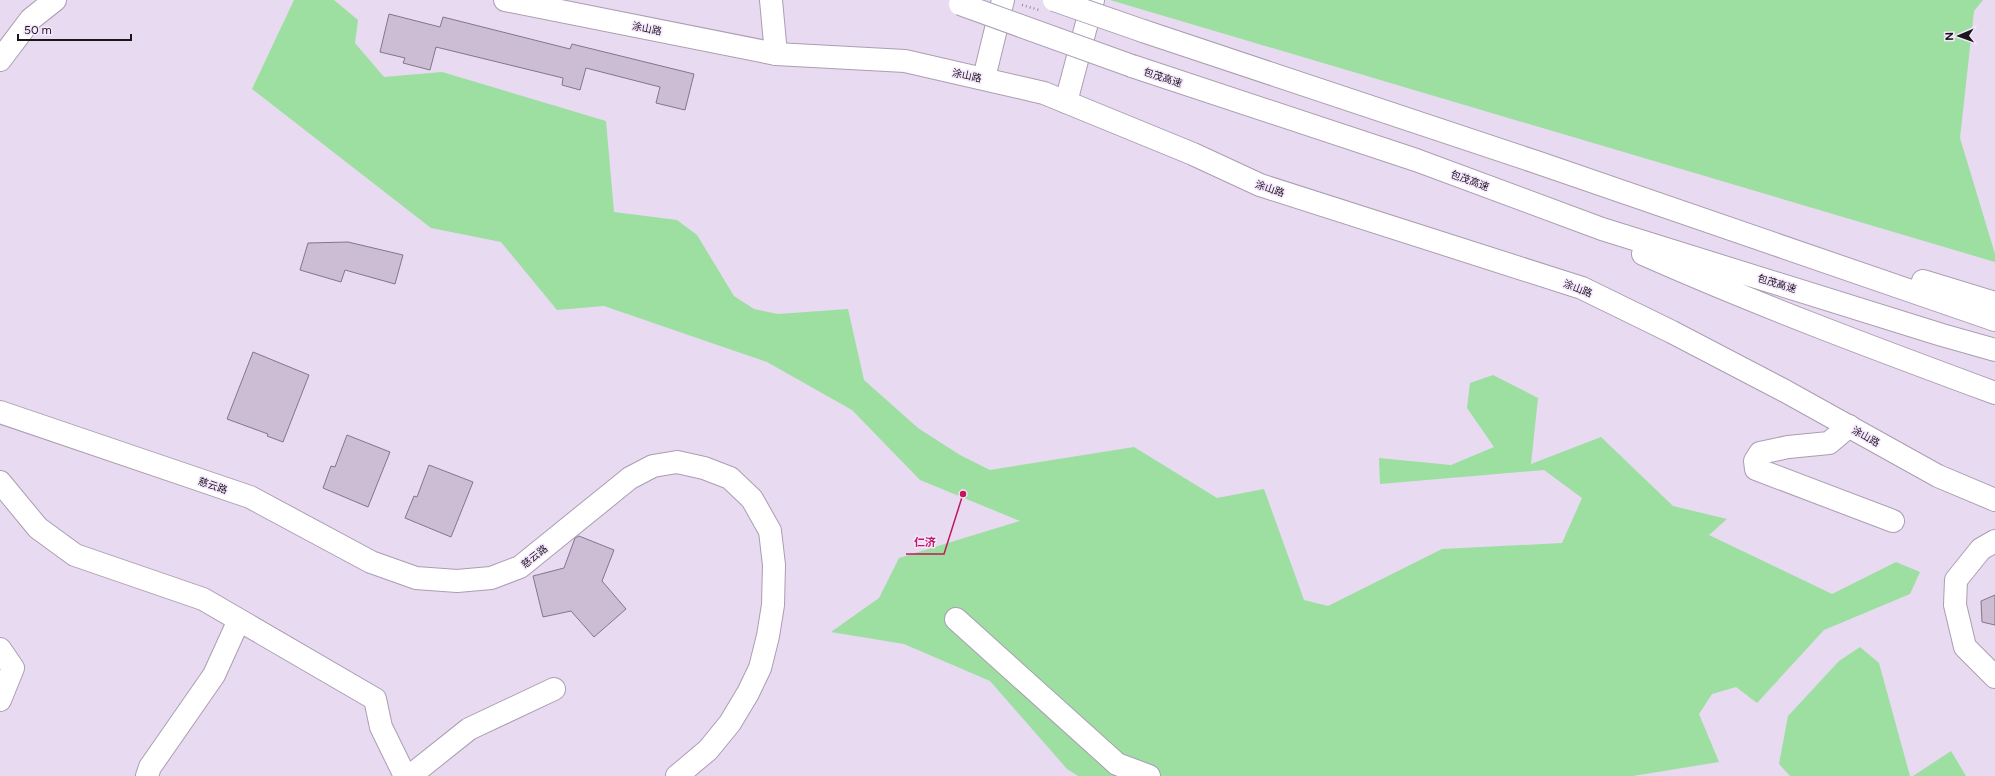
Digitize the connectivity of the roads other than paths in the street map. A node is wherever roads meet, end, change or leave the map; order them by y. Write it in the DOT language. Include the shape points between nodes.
graph roads {
  1 [pos="55,0"];
  2 [pos="505,0"];
  3 [pos="771,0"];
  4 [pos="1003,0"];
  5 [pos="1054,0"];
  6 [pos="1094,0"];
  7 [pos="953,2"];
  8 [pos="776,54"];
  9 [pos="0,60"];
  10 [pos="984,78"];
  11 [pos="1066,102"];
  12 [pos="1539,163"];
  13 [pos="1480,184"];
  14 [pos="1991,313"];
  15 [pos="1995,350"];
  16 [pos="1995,393"];
  17 [pos="0,412"];
  18 [pos="1849,426"];
  19 [pos="0,482"];
  20 [pos="1995,500"];
  21 [pos="1892,521"];
  22 [pos="1995,540"];
  23 [pos="956,619"];
  24 [pos="239,620"];
  25 [pos="0,648"];
  26 [pos="1995,677"];
  27 [pos="554,689"];
  28 [pos="0,700"];
  29 [pos="147,776"];
  30 [pos="405,776"];
  31 [pos="410,776"];
  32 [pos="677,776"];
  33 [pos="1149,776"];
  1 -- 9 [label="main road" via="31,19"];
  2 -- 8 [label="main road, 涂山路"];
  3 -- 8 [label="main road"];
  4 -- 10 [label="main road"];
  5 -- 12 [label="main road, bridge"];
  6 -- 11 [label="main road"];
  7 -- 13 [label="main road, 包茂高速, bridge" via="1132,66 1416,160"];
  8 -- 10 [label="main road, 涂山路" via="906,61"];
  10 -- 11 [label="main road, 涂山路" via="1044,93"];
  11 -- 18 [label="main road, 涂山路" via="1193,154 1260,185 1582,288 1672,332"];
  12 -- 14 [label="main road"];
  12 -- 14 [label="main road" via="1934,284"];
  13 -- 15 [label="main road, 包茂高速" via="1602,229"];
  13 -- 16 [label="main road" via="1723,289"];
  17 -- 32 [label="main road, 慈云路" via="250,497 371,562 416,578 457,581 491,578 520,567 630,478 653,466 677,462 704,468 730,478 752,499 770,531 774,565 773,605 768,636 760,668 730,724 708,750"];
  18 -- 20 [label="main road, 涂山路" via="1938,476"];
  18 -- 21 [label="main road" via="1830,443 1760,453 1755,461 1756,469"];
  19 -- 24 [label="main road" via="38,528 75,554 203,599"];
  22 -- 26 [label="main road" via="1981,549 1956,580 1955,605 1965,647"];
  23 -- 33 [label="main road" via="1117,764"];
  24 -- 29 [label="main road" via="214,675 150,767"];
  24 -- 30 [label="main road" via="375,699 381,727"];
  25 -- 28 [label="main road" via="13,668"];
  27 -- 31 [label="main road" via="469,729"];
}
